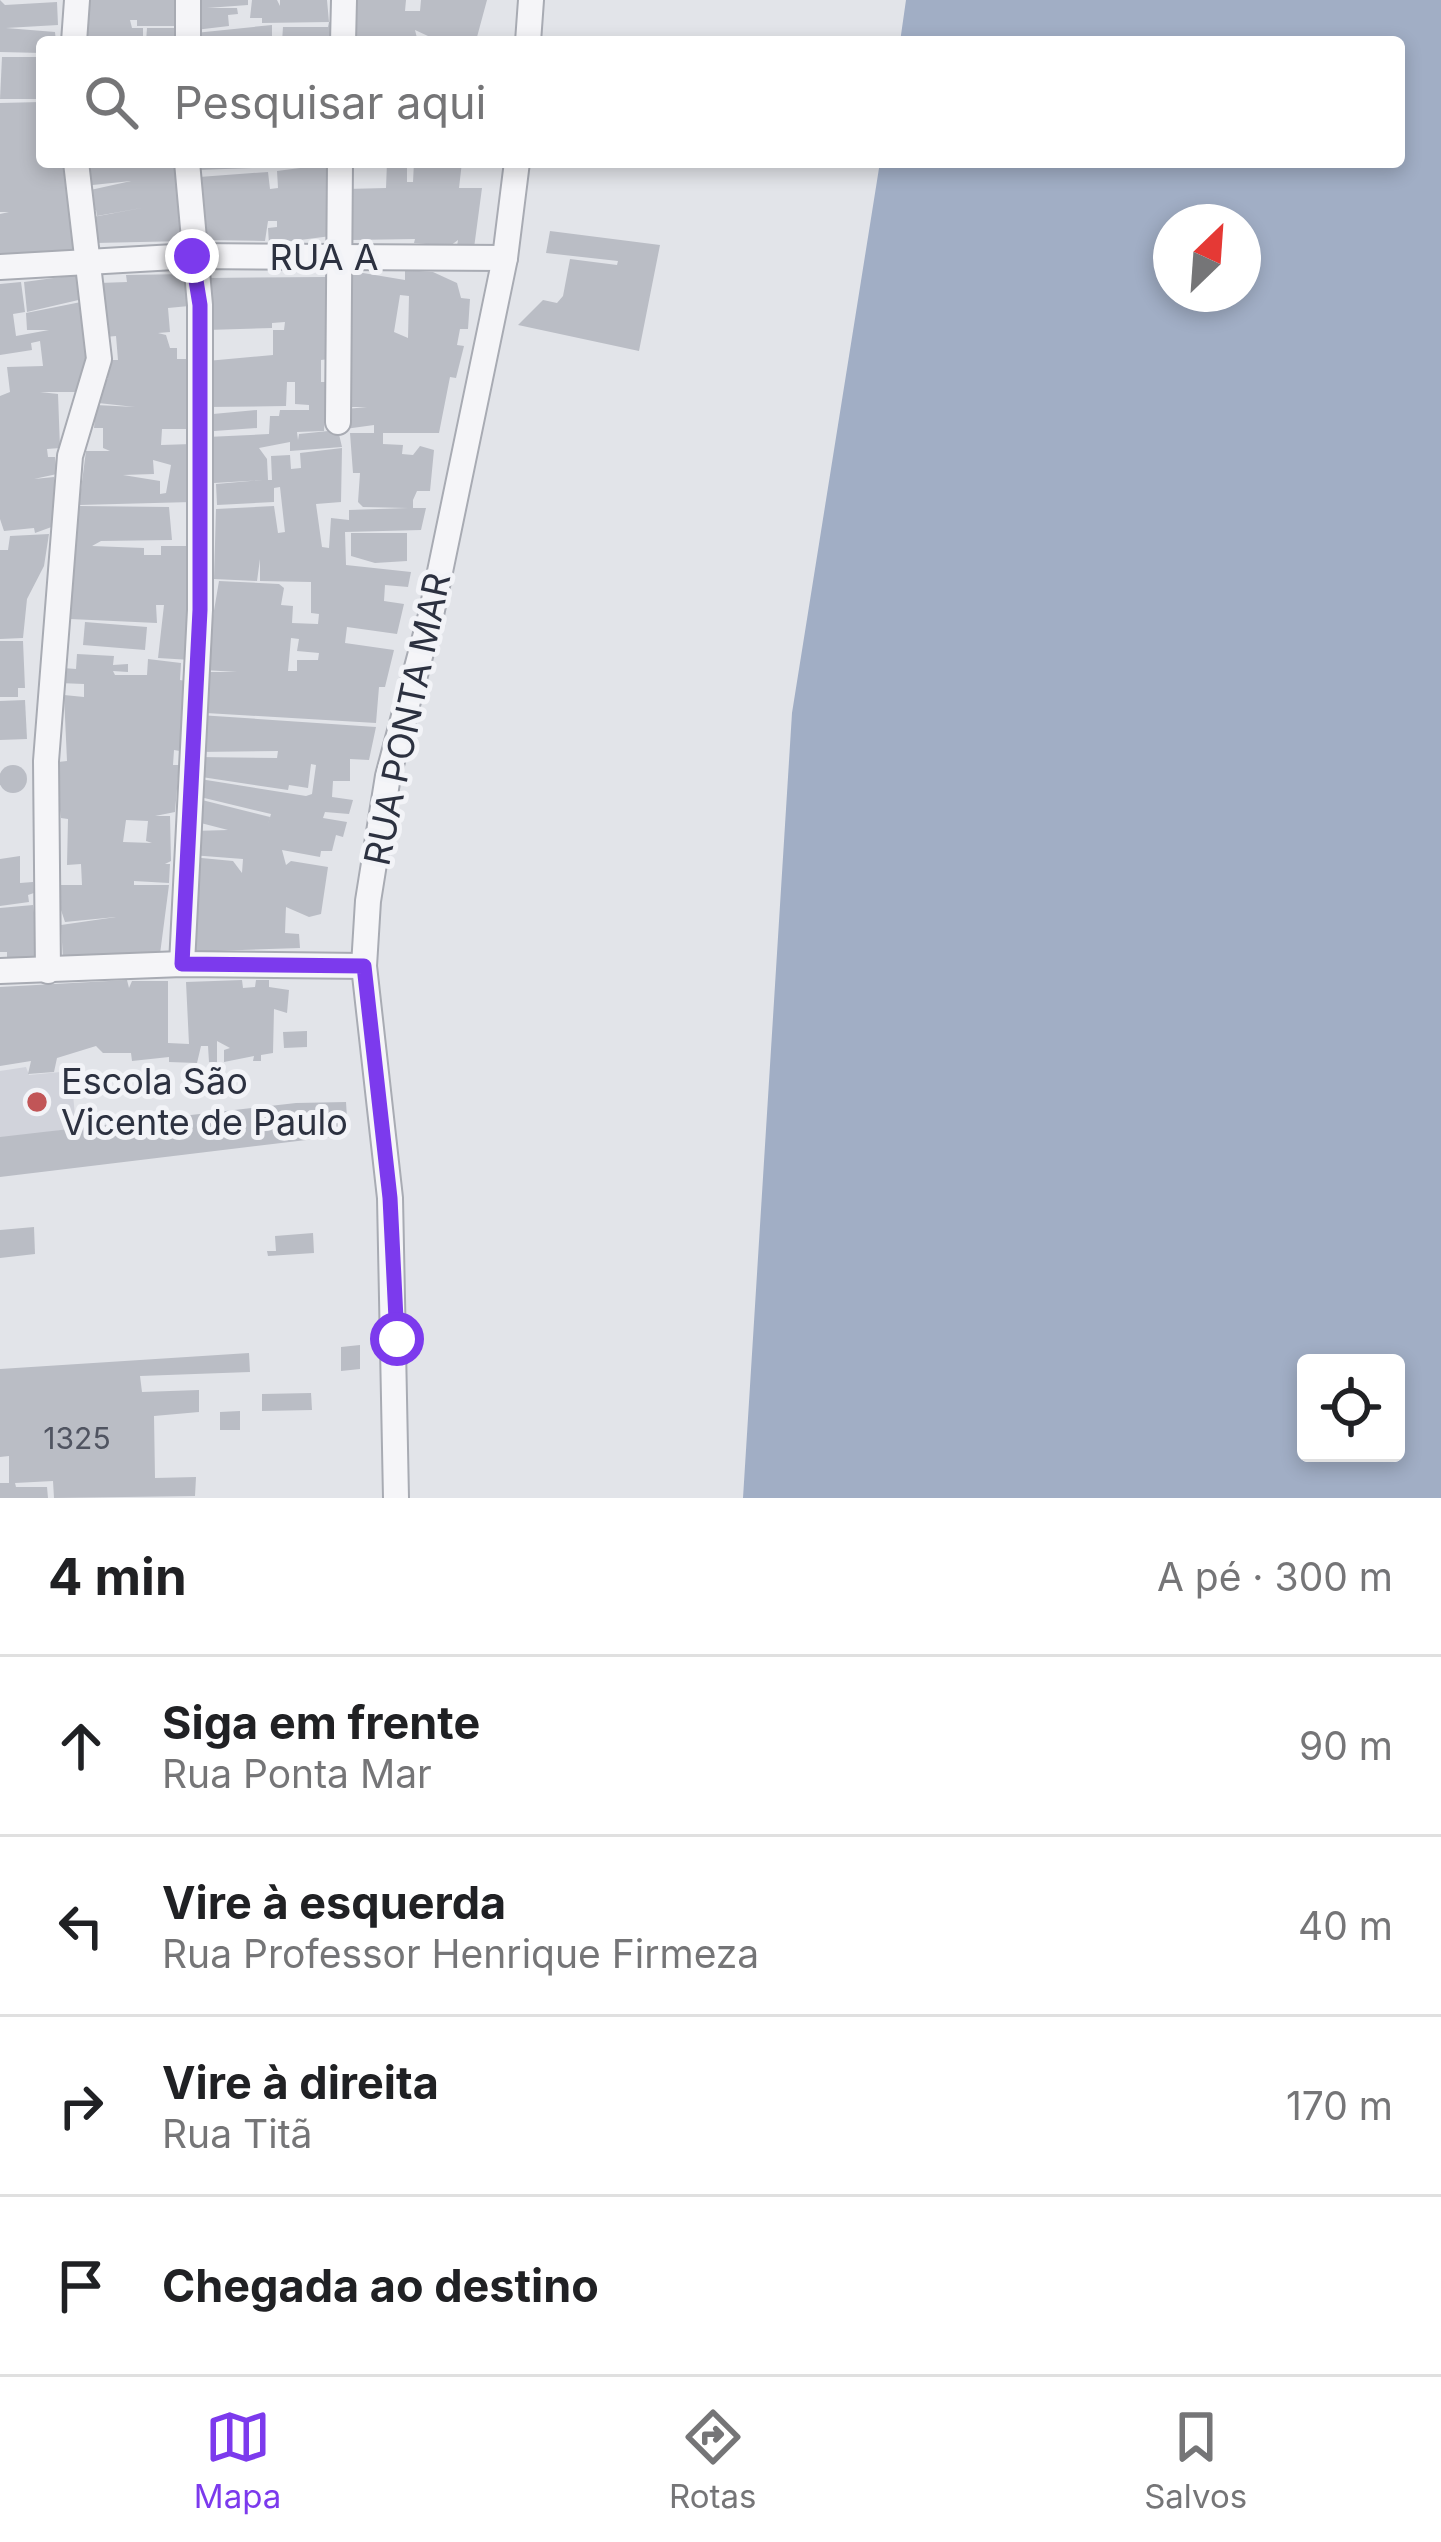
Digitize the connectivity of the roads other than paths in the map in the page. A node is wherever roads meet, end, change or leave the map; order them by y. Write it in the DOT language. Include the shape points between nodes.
graph roads {
  1 [pos="77,0"];
  2 [pos="188,0"];
  3 [pos="344,0"];
  4 [pos="531,0"];
  5 [pos="74,36"];
  6 [pos="188,36"];
  7 [pos="343,36"];
  8 [pos="528,36"];
  9 [pos="77,168"];
  10 [pos="187,168"];
  11 [pos="340,168"];
  12 [pos="516,168"];
  13 [pos="192,256"];
  14 [pos="337,256"];
  15 [pos="505,258"];
  16 [pos="88,266"];
  17 [pos="0,267"];
  18 [pos="338,422"];
  19 [pos="182,964"];
  20 [pos="364,966"];
  21 [pos="48,970"];
  22 [pos="0,971"];
  23 [pos="396,1498"];
  1 -- 5 [label="street"];
  2 -- 6 [label="street"];
  3 -- 7 [label="street"];
  4 -- 8 [label="street"];
  9 -- 16 [label="street"];
  10 -- 13 [label="street"];
  11 -- 14 [label="street"];
  12 -- 15 [label="street, RUA PONTA MAR"];
  13 -- 14 [label="street, RUA A"];
  13 -- 16 [label="street, RUA A"];
  13 -- 19 [label="street" via="200,305 200,610"];
  14 -- 15 [label="street, RUA A"];
  14 -- 18 [label="street"];
  15 -- 20 [label="street, RUA PONTA MAR" via="431,615 388,776"];
  16 -- 17 [label="street, RUA A"];
  16 -- 21 [label="street" via="99,359 70,456 46,761"];
  19 -- 20 [label="street"];
  19 -- 21 [label="street"];
  20 -- 23 [label="street, RUA PONTA MAR" via="390,1198"];
  21 -- 22 [label="street"];
}
